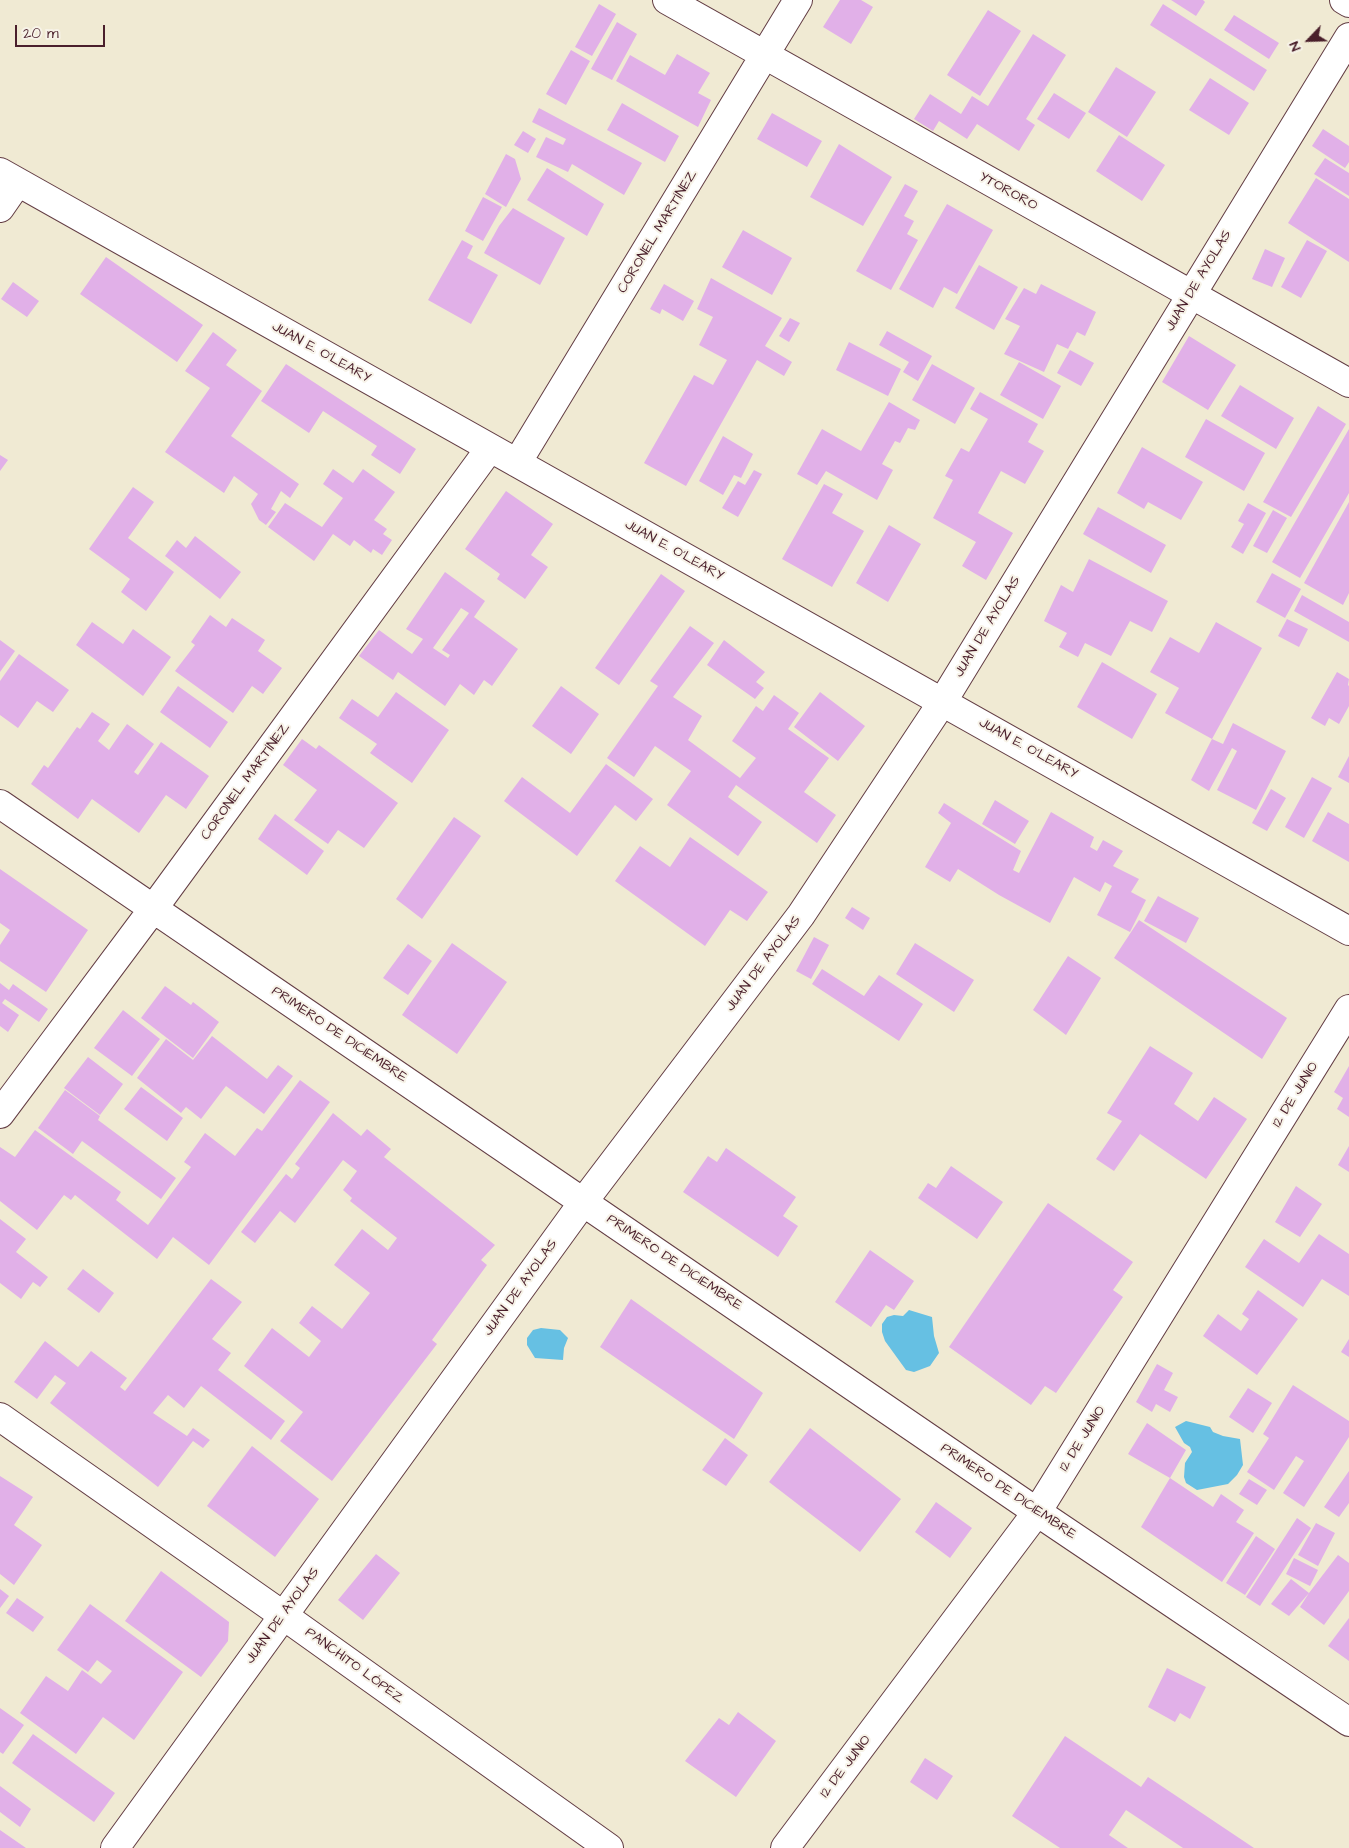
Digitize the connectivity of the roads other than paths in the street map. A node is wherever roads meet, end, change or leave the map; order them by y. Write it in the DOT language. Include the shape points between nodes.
graph roads {
  1 [pos="667,0"];
  2 [pos="798,0"];
  3 [pos="1344,0"];
  4 [pos="1349,3"];
  5 [pos="1349,36"];
  6 [pos="765,55"];
  7 [pos="9,177"];
  8 [pos="0,208"];
  9 [pos="1191,295"];
  10 [pos="1349,383"];
  11 [pos="490,448"];
  12 [pos="517,463"];
  13 [pos="942,701"];
  14 [pos="0,804"];
  15 [pos="153,909"];
  16 [pos="1349,931"];
  17 [pos="1349,1009"];
  18 [pos="0,1114"];
  19 [pos="584,1201"];
  20 [pos="0,1417"];
  21 [pos="1037,1512"];
  22 [pos="284,1616"];
  23 [pos="1349,1722"];
  24 [pos="115,1848"];
  25 [pos="610,1848"];
  26 [pos="785,1848"];
  1 -- 6 [label="street, YTORORO"];
  2 -- 6 [label="street, CORONEL MARTÍNEZ"];
  3 -- 4 [label="street"];
  5 -- 9 [label="street, JUAN DE AYOLAS"];
  6 -- 9 [label="street, YTORORO"];
  6 -- 12 [label="street, CORONEL MARTÍNEZ"];
  7 -- 8 [label="street"];
  7 -- 11 [label="street, JUAN E. O'LEARY"];
  9 -- 10 [label="street, YTORORO"];
  9 -- 13 [label="street, JUAN DE AYOLAS"];
  11 -- 12 [label="street, JUAN E. O'LEARY"];
  11 -- 15 [label="street, CORONEL MARTÍNEZ"];
  12 -- 13 [label="street, JUAN E. O'LEARY"];
  13 -- 16 [label="street, JUAN E. O'LEARY"];
  13 -- 19 [label="street, JUAN DE AYOLAS" via="801,915"];
  14 -- 15 [label="street, PRIMERO DE DICIEMBRE"];
  15 -- 18 [label="street, CORONEL MARTÍNEZ"];
  15 -- 19 [label="street, PRIMERO DE DICIEMBRE"];
  17 -- 21 [label="street, 12 DE JUNIO"];
  19 -- 21 [label="street, PRIMERO DE DICIEMBRE"];
  19 -- 22 [label="street, JUAN DE AYOLAS"];
  20 -- 22 [label="street, PANCHITO LÓPEZ"];
  21 -- 23 [label="street, PRIMERO DE DICIEMBRE"];
  21 -- 26 [label="street, 12 DE JUNIO"];
  22 -- 24 [label="street, JUAN DE AYOLAS"];
  22 -- 25 [label="street, PANCHITO LÓPEZ"];
}
